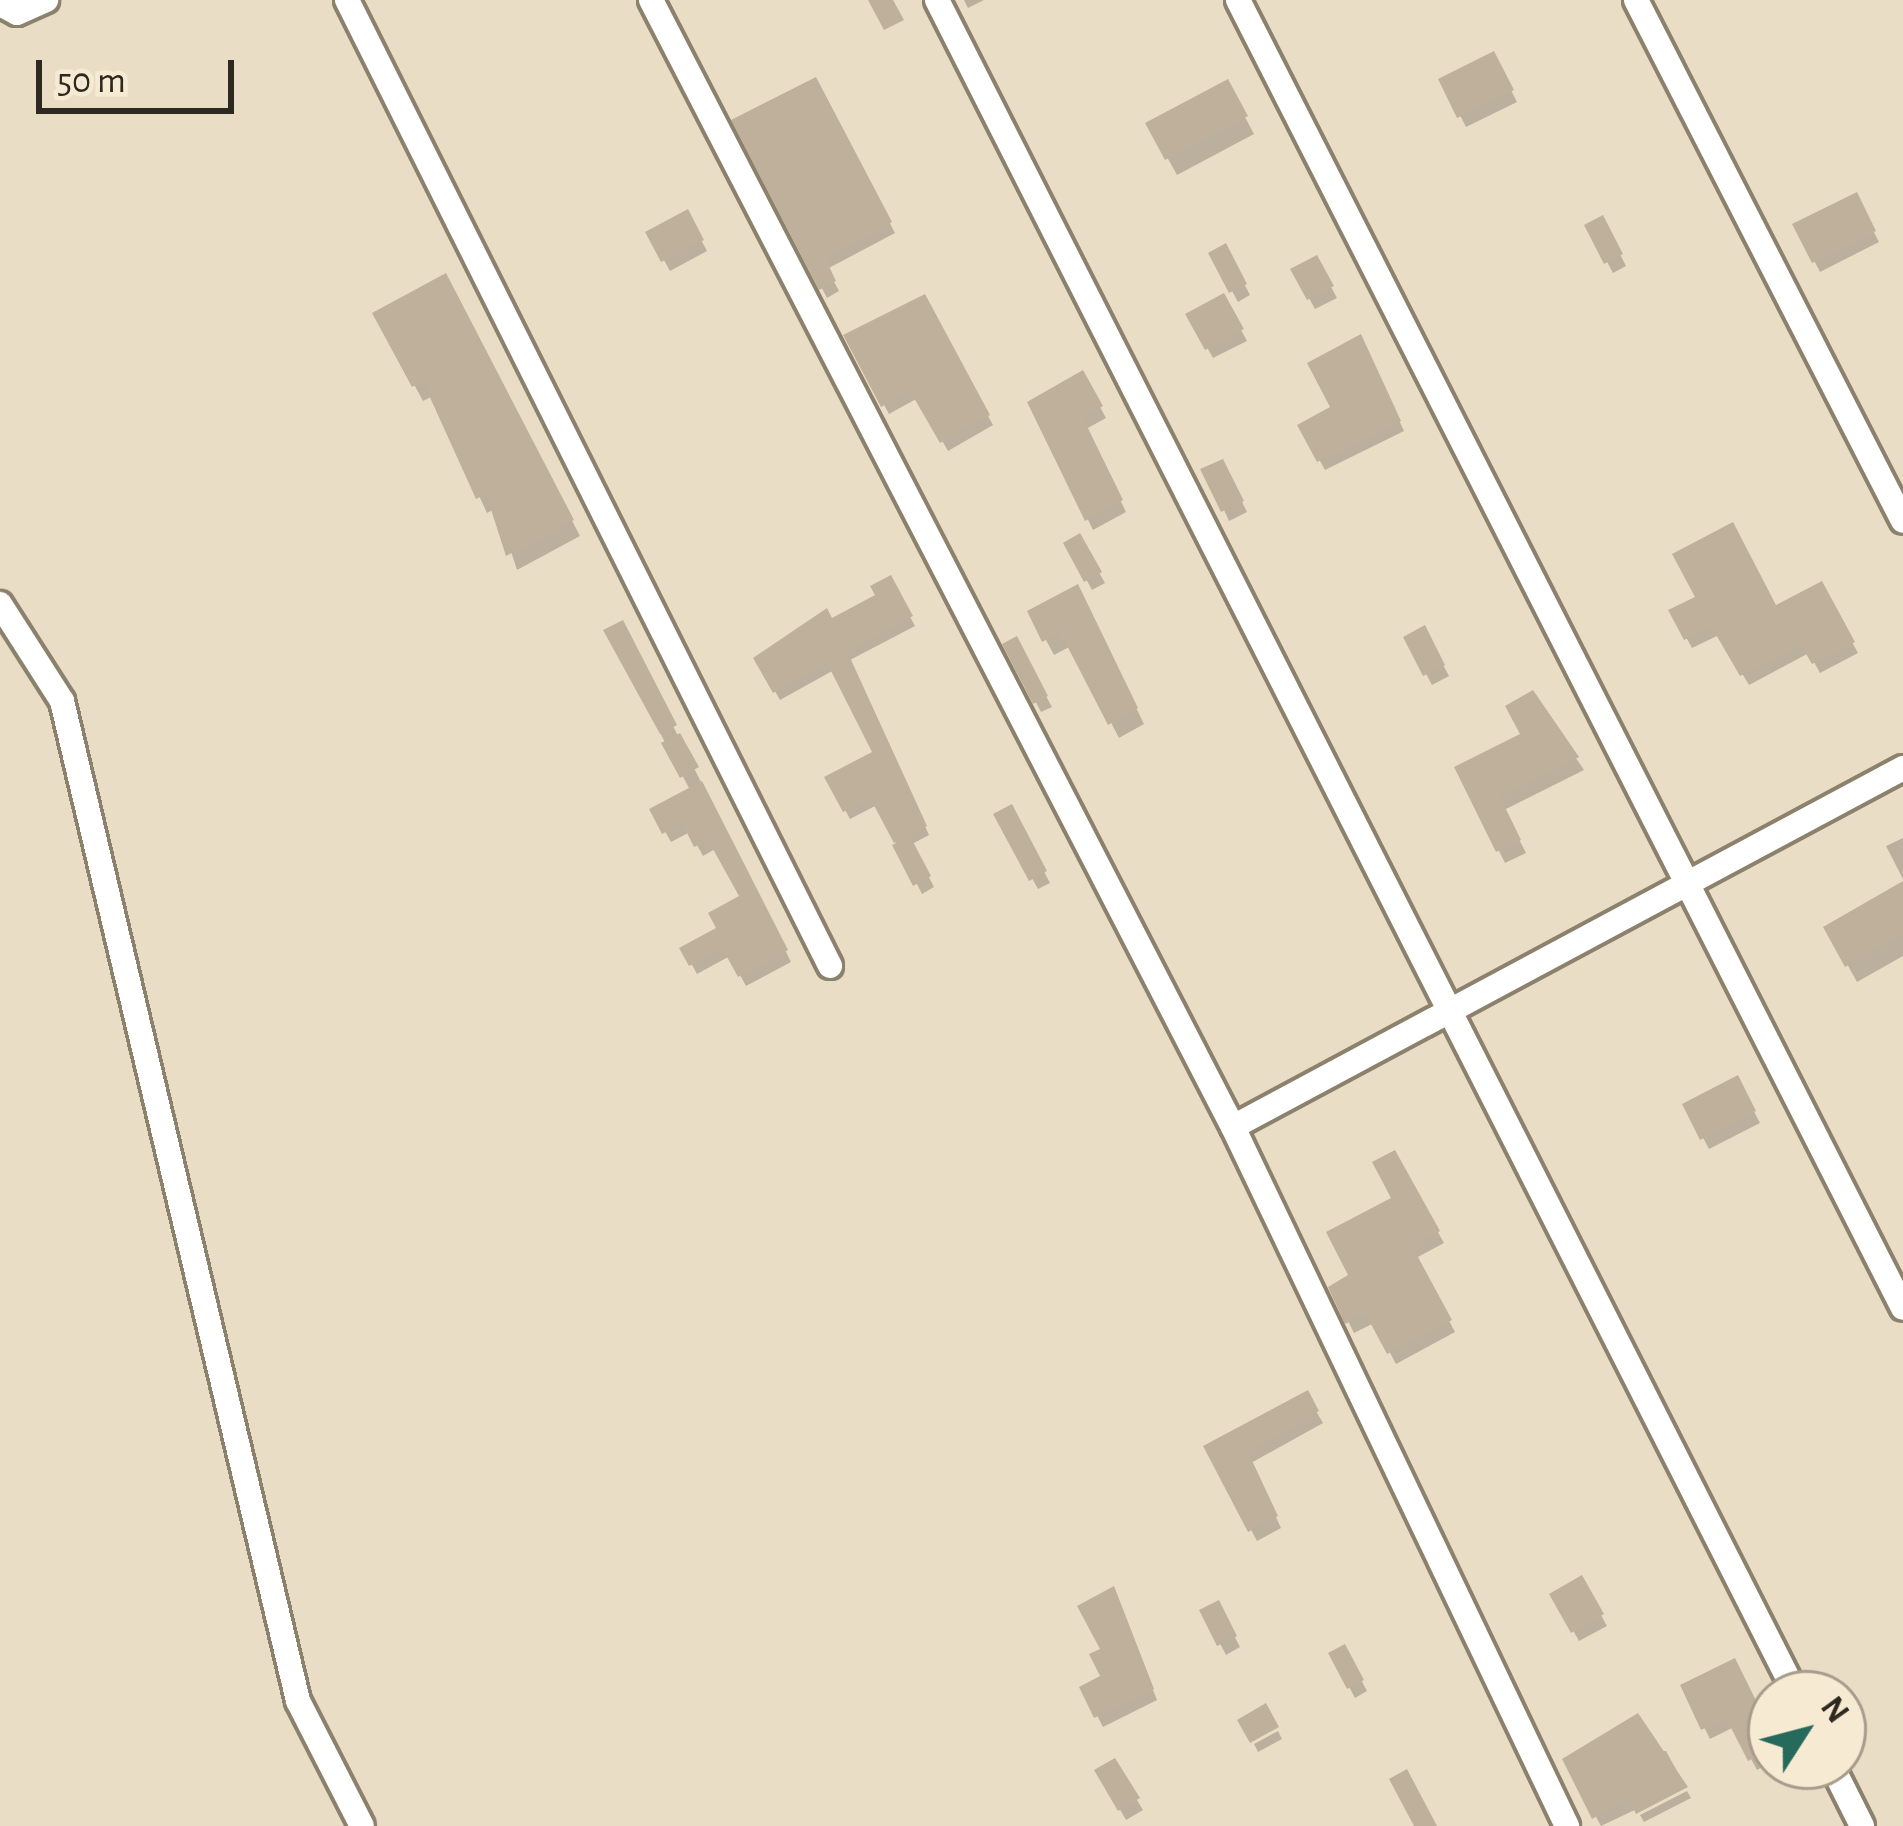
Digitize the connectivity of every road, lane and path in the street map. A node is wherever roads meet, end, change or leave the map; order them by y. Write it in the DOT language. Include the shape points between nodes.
graph roads {
  1 [pos="46,0"];
  2 [pos="347,0"];
  3 [pos="651,0"];
  4 [pos="937,0"];
  5 [pos="1238,0"];
  6 [pos="1636,0"];
  7 [pos="0,4"];
  8 [pos="1903,520"];
  9 [pos="0,604"];
  10 [pos="1903,768"];
  11 [pos="1691,881"];
  12 [pos="830,966"];
  13 [pos="1453,1010"];
  14 [pos="1232,1127"];
  15 [pos="1903,1308"];
  16 [pos="1784,1670"];
  17 [pos="1844,1790"];
  18 [pos="362,1826"];
  19 [pos="1567,1826"];
  20 [pos="1862,1826"];
  1 -- 7 [label="street" via="17,13"];
  2 -- 12 [label="street"];
  3 -- 14 [label="street"];
  4 -- 13 [label="street"];
  5 -- 11 [label="street"];
  6 -- 8 [label="street"];
  9 -- 18 [label="street" via="62,701 298,1701"];
  10 -- 11 [label="street"];
  11 -- 13 [label="street"];
  11 -- 15 [label="street"];
  13 -- 14 [label="street"];
  13 -- 16 [label="street"];
  14 -- 19 [label="street"];
  17 -- 20 [label="street"];
}
